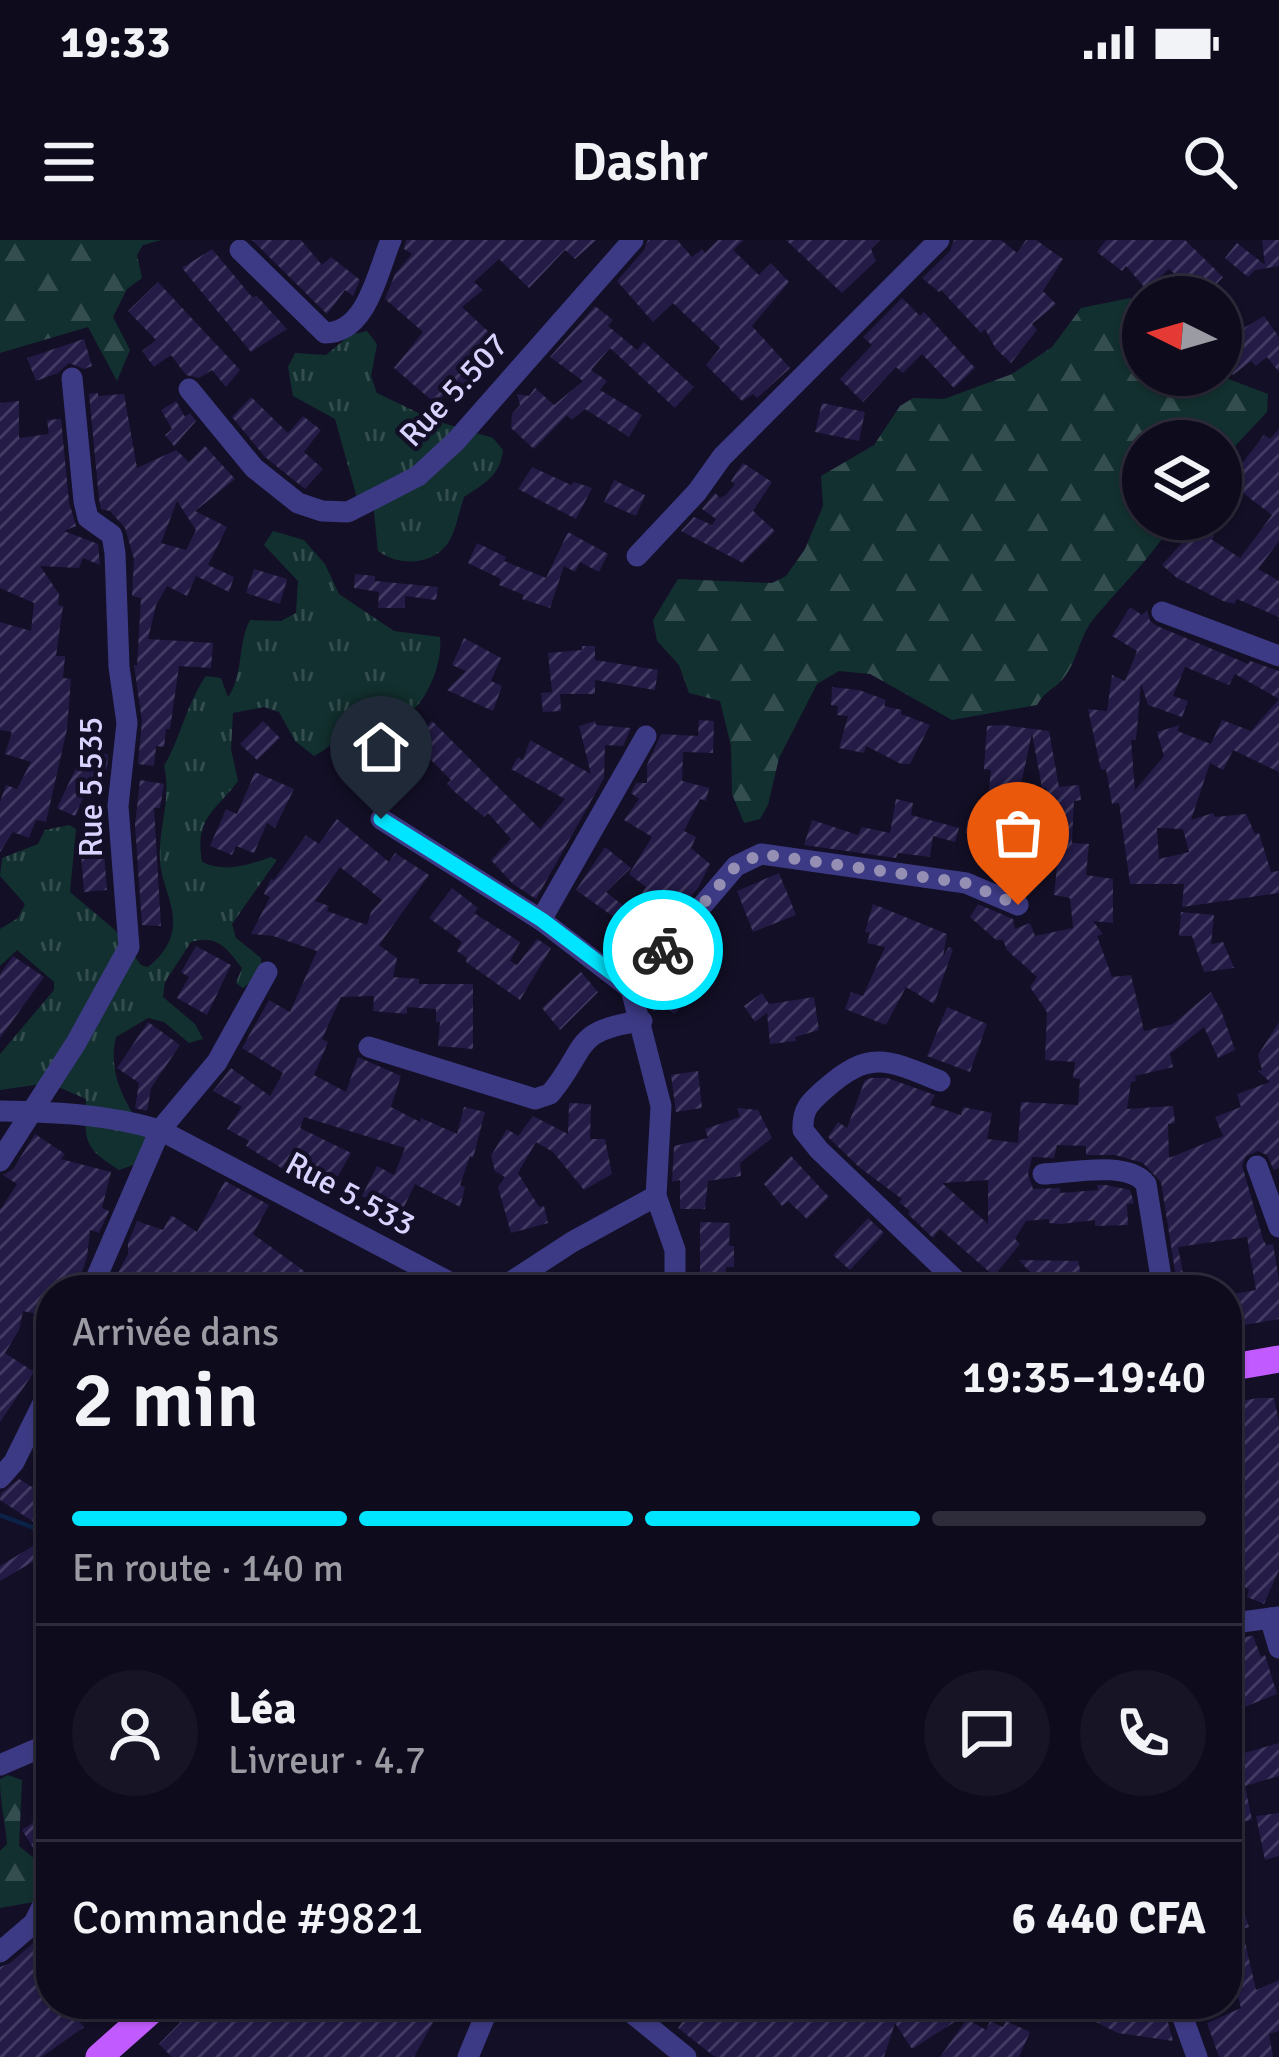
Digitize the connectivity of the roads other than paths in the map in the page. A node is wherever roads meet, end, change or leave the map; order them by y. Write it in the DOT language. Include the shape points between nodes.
graph roads {
  1 [pos="391,240"];
  2 [pos="633,240"];
  3 [pos="939,240"];
  4 [pos="240,250"];
  5 [pos="71,378"];
  6 [pos="189,389"];
  7 [pos="637,556"];
  8 [pos="1162,612"];
  9 [pos="1279,656"];
  10 [pos="646,736"];
  11 [pos="381,819"];
  12 [pos="1018,905"];
  13 [pos="542,920"];
  14 [pos="267,972"];
  15 [pos="632,988"];
  16 [pos="642,1021"];
  17 [pos="369,1047"];
  18 [pos="940,1082"];
  19 [pos="0,1111"];
  20 [pos="31,1112"];
  21 [pos="160,1130"];
  22 [pos="0,1161"];
  23 [pos="1257,1166"];
  24 [pos="1043,1174"];
  25 [pos="656,1196"];
  26 [pos="1279,1227"];
  27 [pos="97,1275"];
  28 [pos="434,1275"];
  29 [pos="524,1275"];
  30 [pos="674,1275"];
  31 [pos="950,1275"];
  32 [pos="1160,1275"];
  33 [pos="1279,1359"];
  34 [pos="1242,1365"];
  35 [pos="36,1419"];
  36 [pos="0,1478"];
  37 [pos="1274,1618"];
  38 [pos="1242,1622"];
  39 [pos="1279,1648"];
  40 [pos="36,1749"];
  41 [pos="0,1765"];
  42 [pos="36,1919"];
  43 [pos="0,1952"];
  44 [pos="142,2019"];
  45 [pos="484,2019"];
  46 [pos="639,2019"];
  47 [pos="1185,2019"];
  48 [pos="99,2057"];
  49 [pos="468,2057"];
  50 [pos="686,2057"];
  51 [pos="1196,2057"];
  1 -- 4 [label="street" via="370,294 340,333 325,333"];
  2 -- 6 [label="street, Rue 5.507" via="456,441 418,476 348,512 298,503 254,468"];
  3 -- 7 [label="street" via="722,457"];
  5 -- 20 [label="street, Rue 5.535" via="88,518 112,536 115,553 129,947"];
  8 -- 9 [label="street"];
  10 -- 13 [label="street"];
  11 -- 13 [label="street"];
  12 -- 15 [label="street" via="966,883 761,854 736,866"];
  13 -- 15 [label="street"];
  14 -- 21 [label="street" via="217,1062"];
  15 -- 16 [label="street"];
  16 -- 17 [label="street" via="589,1037 550,1094 535,1099"];
  16 -- 25 [label="street" via="661,1106"];
  18 -- 31 [label="street" via="894,1062 849,1067 806,1106 802,1130"];
  19 -- 20 [label="street, Rue 5.533"];
  20 -- 21 [label="street, Rue 5.533" via="121,1118"];
  20 -- 22 [label="street, Rue 5.535"];
  21 -- 27 [label="street"];
  21 -- 28 [label="street, Rue 5.533"];
  23 -- 26 [label="street"];
  24 -- 32 [label="street" via="1142,1177"];
  25 -- 29 [label="street, Rue 5.533"];
  25 -- 30 [label="street" via="675,1250"];
  33 -- 34 [label="main road"];
  35 -- 36 [label="street"];
  37 -- 38 [label="street"];
  37 -- 39 [label="street"];
  40 -- 41 [label="street"];
  42 -- 43 [label="street"];
  44 -- 48 [label="main road"];
  45 -- 49 [label="street"];
  46 -- 50 [label="street"];
  47 -- 51 [label="street"];
}
